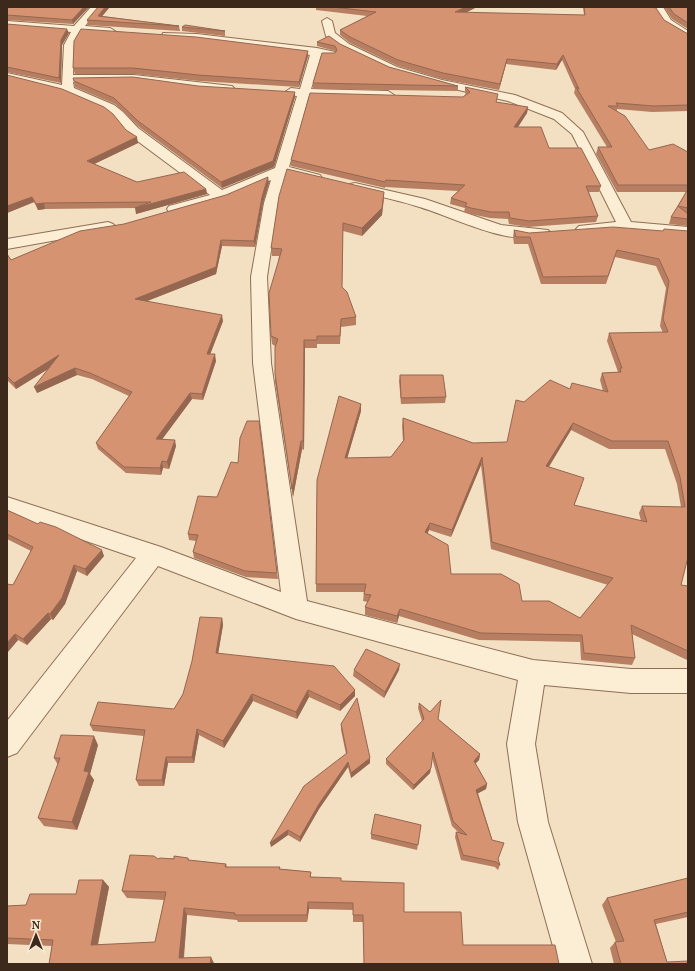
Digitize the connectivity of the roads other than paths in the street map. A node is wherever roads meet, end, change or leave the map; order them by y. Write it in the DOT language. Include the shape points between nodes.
graph roads {
  1 [pos="96,7"];
  2 [pos="658,7"];
  3 [pos="327,20"];
  4 [pos="7,24"];
  5 [pos="78,29"];
  6 [pos="122,32"];
  7 [pos="152,34"];
  8 [pos="688,36"];
  9 [pos="317,51"];
  10 [pos="381,62"];
  11 [pos="7,76"];
  12 [pos="68,84"];
  13 [pos="237,88"];
  14 [pos="282,91"];
  15 [pos="305,92"];
  16 [pos="398,96"];
  17 [pos="453,97"];
  18 [pos="515,99"];
  19 [pos="282,170"];
  20 [pos="328,181"];
  21 [pos="343,184"];
  22 [pos="221,196"];
  23 [pos="164,212"];
  24 [pos="120,225"];
  25 [pos="626,226"];
  26 [pos="688,232"];
  27 [pos="7,244"];
  28 [pos="7,505"];
  29 [pos="153,554"];
  30 [pos="296,608"];
  31 [pos="533,672"];
  32 [pos="688,681"];
  33 [pos="7,743"];
  34 [pos="575,964"];
  1 -- 5 [label="street"];
  2 -- 8 [label="street" via="667,22"];
  3 -- 10 [label="street" via="330,34 345,46"];
  4 -- 5 [label="street"];
  5 -- 6 [label="street"];
  5 -- 12 [label="street" via="69,45"];
  7 -- 9 [label="street"];
  9 -- 10 [label="street"];
  9 -- 15 [label="street"];
  10 -- 18 [label="street" via="393,69 440,83"];
  11 -- 12 [label="street"];
  12 -- 13 [label="street" via="134,78"];
  12 -- 22 [label="street" via="110,108 133,131"];
  14 -- 15 [label="street"];
  15 -- 16 [label="street"];
  15 -- 19 [label="street"];
  17 -- 18 [label="street"];
  18 -- 25 [label="street" via="558,116 577,132"];
  19 -- 20 [label="street"];
  19 -- 22 [label="street"];
  19 -- 30 [label="street" via="271,203 259,277 262,355"];
  21 -- 25 [label="street" via="428,204 479,225 528,234"];
  22 -- 23 [label="street"];
  24 -- 27 [label="street"];
  25 -- 26 [label="street"];
  28 -- 29 [label="street"];
  29 -- 30 [label="street"];
  29 -- 33 [label="street"];
  30 -- 31 [label="street"];
  31 -- 32 [label="street" via="631,681"];
  31 -- 34 [label="street" via="520,744 533,822"];
}
